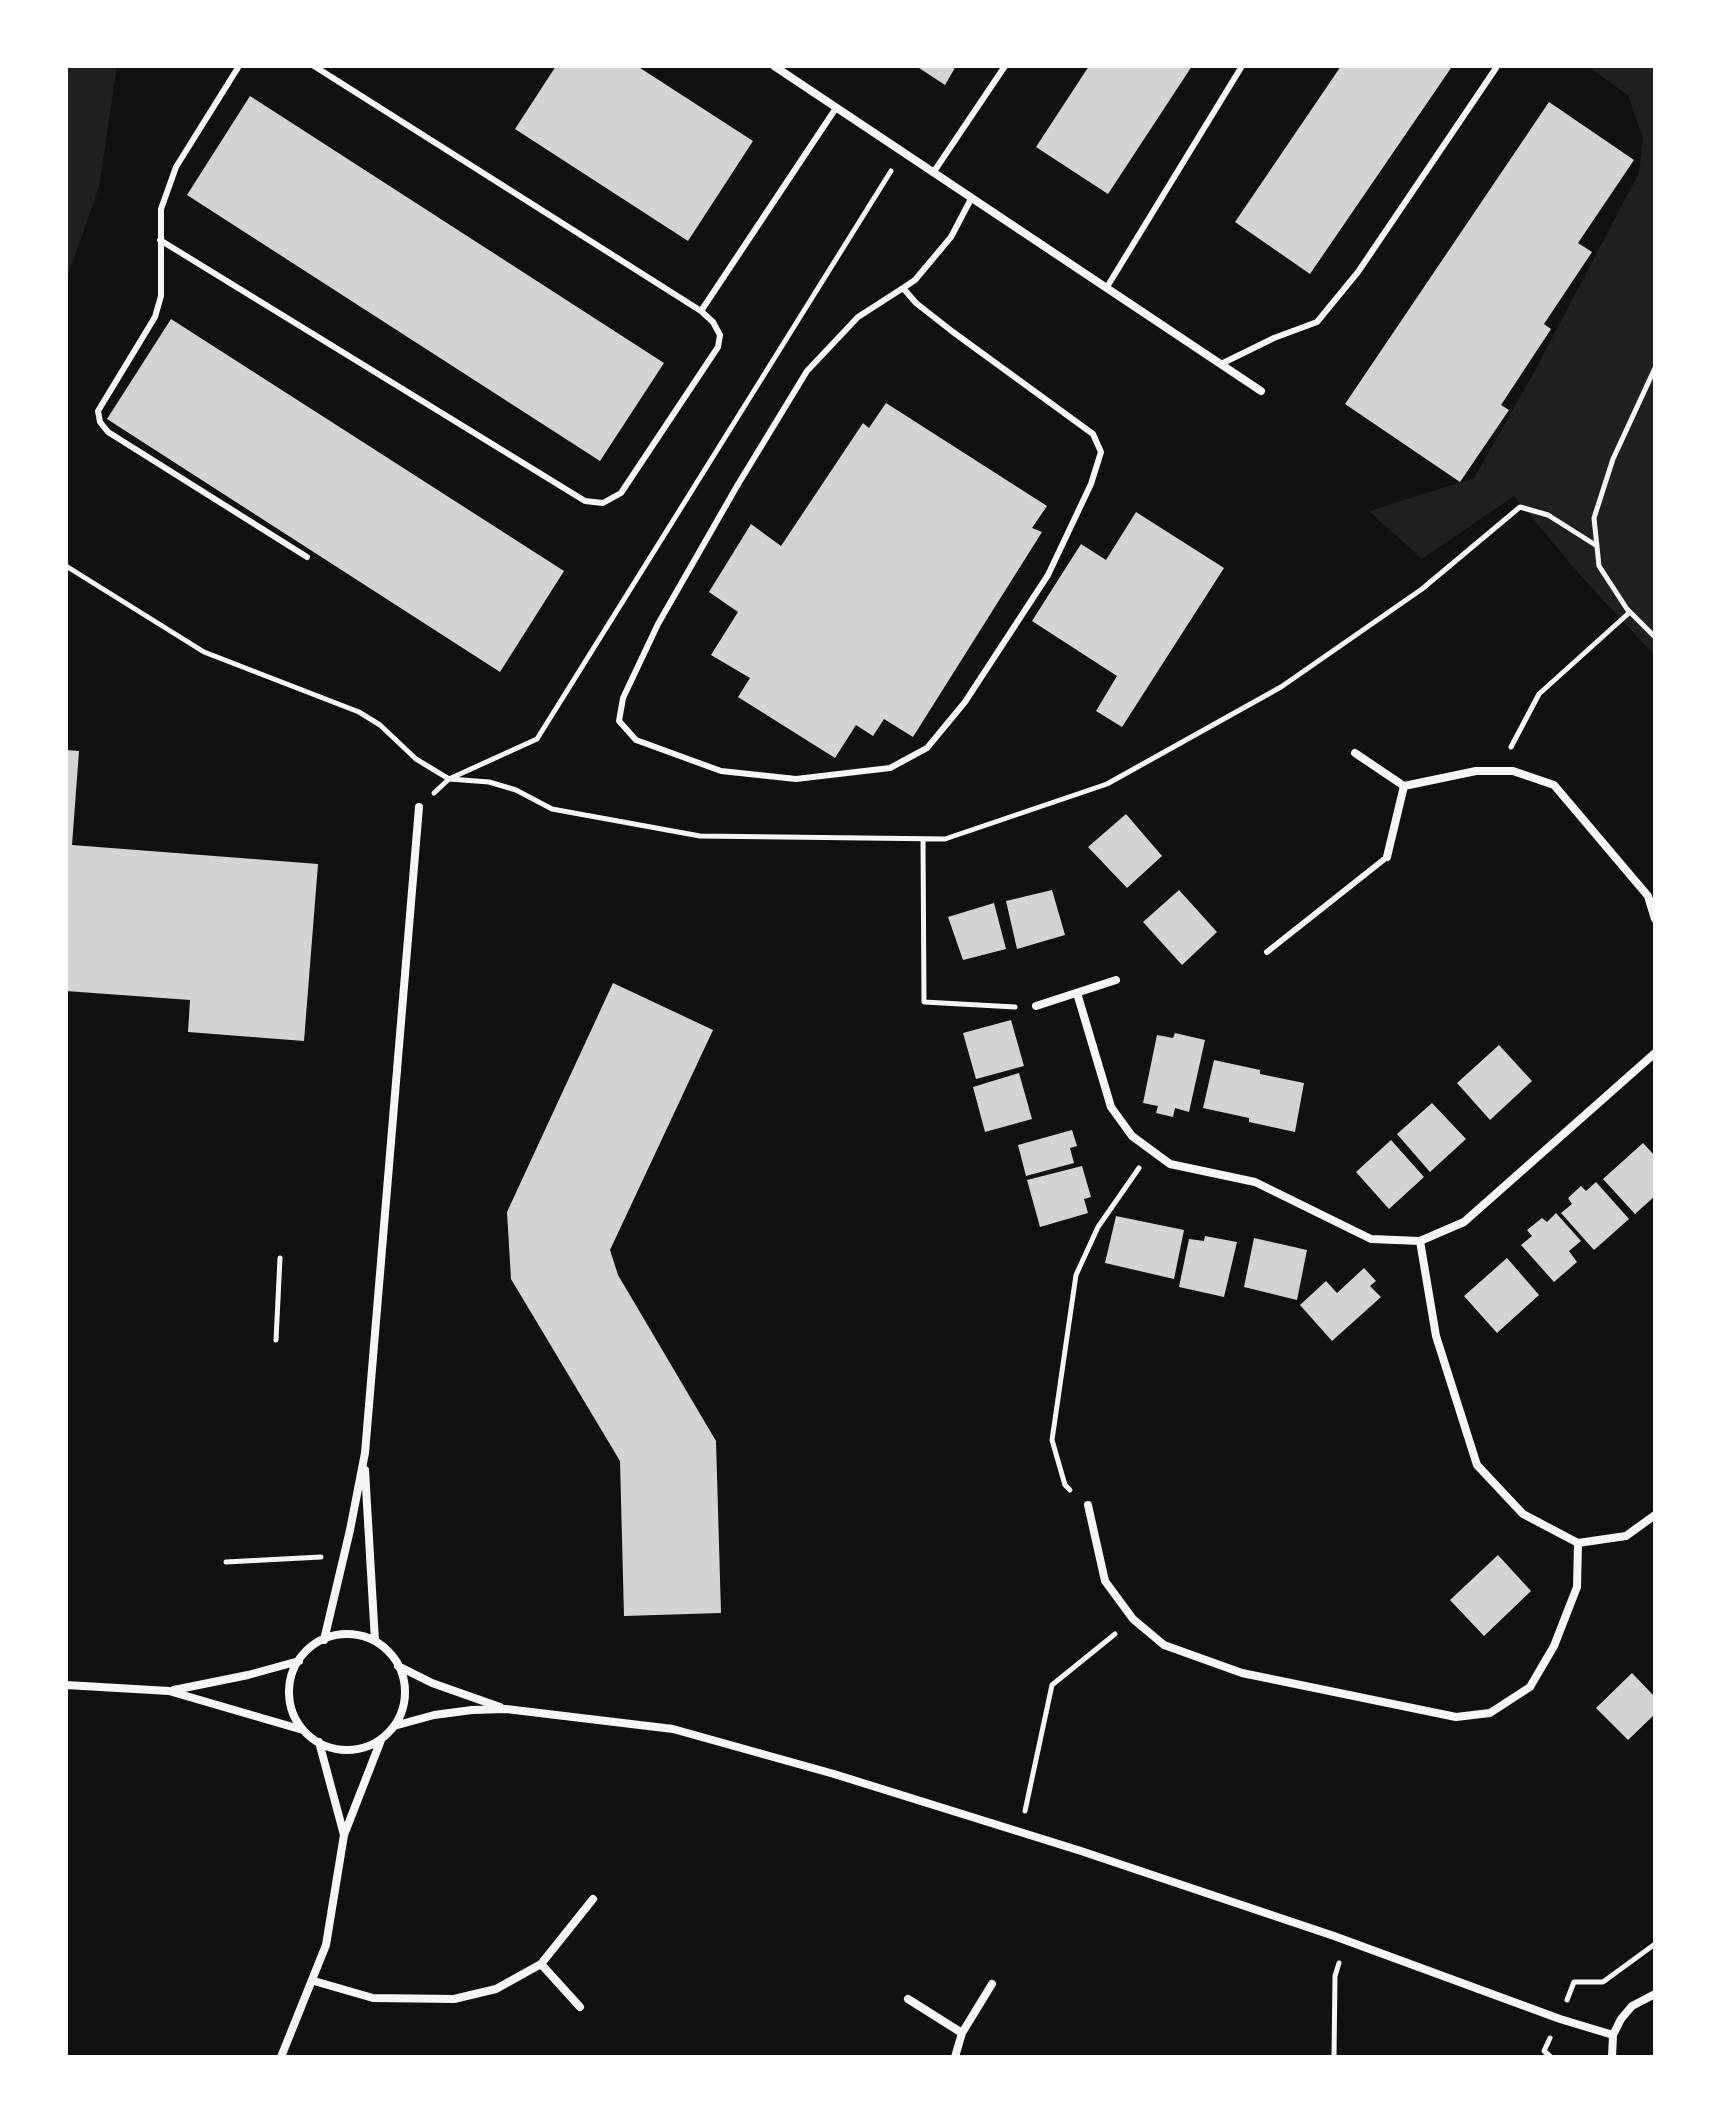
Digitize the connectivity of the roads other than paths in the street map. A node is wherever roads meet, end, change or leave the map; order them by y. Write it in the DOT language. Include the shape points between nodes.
graph roads {
  1 [pos="239,66"];
  2 [pos="314,66"];
  3 [pos="774,66"];
  4 [pos="1005,66"];
  5 [pos="1242,66"];
  6 [pos="1496,68"];
  7 [pos="836,108"];
  8 [pos="933,173"];
  9 [pos="971,199"];
  10 [pos="160,240"];
  11 [pos="1107,287"];
  12 [pos="903,288"];
  13 [pos="701,311"];
  14 [pos="1221,364"];
  15 [pos="1261,391"];
  16 [pos="307,557"];
  17 [pos="1355,753"];
  18 [pos="1404,786"];
  19 [pos="419,807"];
  20 [pos="1387,857"];
  21 [pos="1655,919"];
  22 [pos="1267,952"];
  23 [pos="1116,980"];
  24 [pos="1077,993"];
  25 [pos="1036,1006"];
  26 [pos="1655,1053"];
  27 [pos="1420,1241"];
  28 [pos="365,1453"];
  29 [pos="1088,1505"];
  30 [pos="1655,1515"];
  31 [pos="1578,1543"];
  32 [pos="324,1640"];
  33 [pos="375,1641"];
  34 [pos="299,1661"];
  35 [pos="398,1665"];
  36 [pos="66,1685"];
  37 [pos="169,1691"];
  38 [pos="506,1709"];
  39 [pos="394,1726"];
  40 [pos="304,1730"];
  41 [pos="381,1739"];
  42 [pos="319,1742"];
  43 [pos="344,1835"];
  44 [pos="593,1899"];
  45 [pos="541,1964"];
  46 [pos="314,1981"];
  47 [pos="992,1984"];
  48 [pos="1655,1994"];
  49 [pos="908,1999"];
  50 [pos="580,2007"];
  51 [pos="962,2033"];
  52 [pos="1613,2035"];
  53 [pos="281,2057"];
  54 [pos="955,2057"];
  55 [pos="1612,2057"];
  1 -- 10 [label="lane" via="176,167 161,209"];
  2 -- 13 [label="lane"];
  3 -- 7 [label="street"];
  4 -- 8 [label="lane"];
  5 -- 11 [label="lane"];
  6 -- 14 [label="lane" via="1358,272 1317,322"];
  7 -- 8 [label="street"];
  7 -- 13 [label="lane"];
  8 -- 9 [label="street"];
  9 -- 11 [label="street"];
  9 -- 12 [label="lane" via="951,237"];
  10 -- 13 [label="lane" via="585,501 603,503 621,493 718,347 720,335"];
  10 -- 16 [label="lane" via="161,296 155,317 98,411 100,422 108,432"];
  11 -- 14 [label="street"];
  12 -- 12 [label="lane" via="858,317 807,371 737,486 658,624 623,698 619,721 636,740 721,771 796,779 890,768 927,748 965,702 1048,575 1091,484 1101,452 1093,434 953,332"];
  14 -- 15 [label="street"];
  17 -- 18 [label="street"];
  18 -- 20 [label="street"];
  18 -- 21 [label="street" via="1476,771 1513,771 1554,785 1648,896"];
  19 -- 28 [label="street"];
  20 -- 22 [label="lane"];
  23 -- 24 [label="street"];
  24 -- 25 [label="street"];
  24 -- 27 [label="street" via="1111,1107 1151,1151 1170,1164 1255,1182 1371,1239"];
  26 -- 27 [label="street" via="1464,1222"];
  27 -- 31 [label="street" via="1436,1336 1477,1465 1523,1514"];
  28 -- 32 [label="street"];
  28 -- 33 [label="street"];
  29 -- 31 [label="street" via="1105,1581 1133,1619 1164,1645 1242,1673 1456,1717 1490,1713 1530,1687 1554,1646 1577,1587"];
  30 -- 31 [label="street" via="1626,1536"];
  32 -- 33 [label="street" via="356,1634"];
  32 -- 34 [label="street"];
  33 -- 35 [label="street"];
  34 -- 37 [label="street"];
  34 -- 40 [label="street" via="289,1691 291,1709"];
  35 -- 38 [label="street"];
  35 -- 39 [label="street" via="405,1690"];
  36 -- 37 [label="street"];
  37 -- 40 [label="street"];
  38 -- 39 [label="street" via="434,1715"];
  38 -- 52 [label="street" via="673,1729 834,1774 1346,1940"];
  39 -- 41 [label="street"];
  40 -- 42 [label="street"];
  41 -- 42 [label="street" via="346,1750"];
  41 -- 43 [label="street"];
  42 -- 43 [label="street"];
  43 -- 46 [label="street" via="326,1945"];
  44 -- 45 [label="street"];
  45 -- 46 [label="street" via="496,1989 454,1999 373,1998"];
  45 -- 50 [label="street"];
  46 -- 53 [label="street"];
  47 -- 51 [label="street"];
  48 -- 52 [label="street" via="1632,2006"];
  49 -- 51 [label="street"];
  51 -- 54 [label="street"];
  52 -- 55 [label="street"];
}
